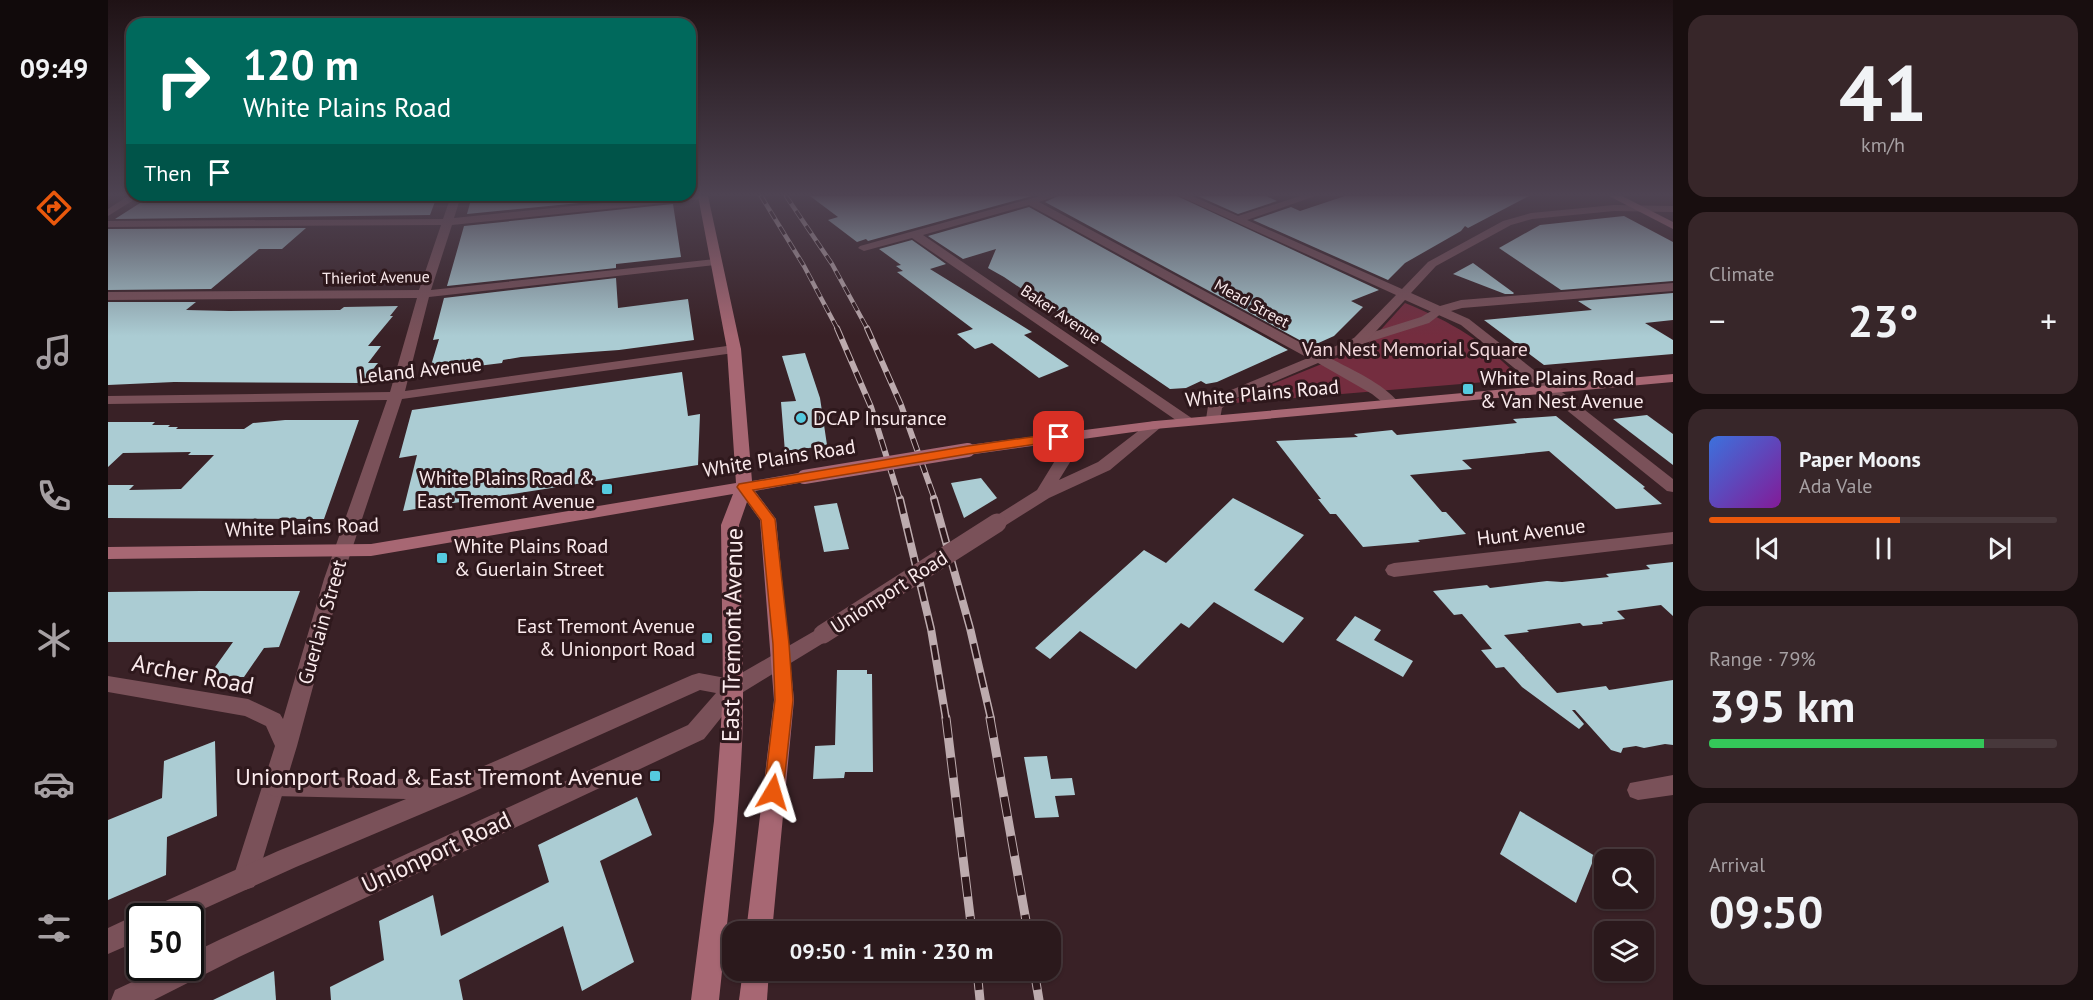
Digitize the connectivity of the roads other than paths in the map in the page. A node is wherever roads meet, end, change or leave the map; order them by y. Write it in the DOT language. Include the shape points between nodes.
graph roads {
  1 [pos="441,243"];
  2 [pos="711,243"];
  3 [pos="883,243"];
  4 [pos="927,243"];
  5 [pos="1106,243"];
  6 [pos="1288,243"];
  7 [pos="1471,243"];
  8 [pos="864,248"];
  9 [pos="715,262"];
  10 [pos="1673,287"];
  11 [pos="424,294"];
  12 [pos="1402,294"];
  13 [pos="108,296"];
  14 [pos="1440,310"];
  15 [pos="1359,341"];
  16 [pos="734,349"];
  17 [pos="1320,359"];
  18 [pos="1673,378"];
  19 [pos="1551,389"];
  20 [pos="396,396"];
  21 [pos="108,400"];
  22 [pos="1392,404"];
  23 [pos="1213,419"];
  24 [pos="1188,422"];
  25 [pos="1155,425"];
  26 [pos="1059,437"];
  27 [pos="1673,486"];
  28 [pos="744,487"];
  29 [pos="1043,494"];
  30 [pos="1673,538"];
  31 [pos="342,552"];
  32 [pos="108,554"];
  33 [pos="1394,570"];
  34 [pos="782,659"];
  35 [pos="108,684"];
  36 [pos="733,688"];
  37 [pos="286,746"];
  38 [pos="1673,785"];
  39 [pos="273,786"];
  40 [pos="456,789"];
  41 [pos="1638,790"];
  42 [pos="245,878"];
  43 [pos="190,903"];
  44 [pos="760,921"];
  45 [pos="126,933"];
  46 [pos="108,941"];
  47 [pos="755,981"];
  48 [pos="125,1000"];
  49 [pos="705,1000"];
  50 [pos="753,1000"];
  1 -- 11 [label="street, Guerlain Street"];
  2 -- 9 [label="main road, East Tremont Avenue"];
  3 -- 8 [label="street"];
  4 -- 24 [label="street, Baker Avenue"];
  5 -- 17 [label="street, Mead Street"];
  6 -- 12 [label="street"];
  7 -- 12 [label="street" via="1437,261"];
  9 -- 11 [label="street, Thieriot Avenue"];
  9 -- 16 [label="main road, East Tremont Avenue"];
  10 -- 14 [label="street" via="1461,304"];
  11 -- 13 [label="street, Thieriot Avenue"];
  11 -- 20 [label="street, Guerlain Street"];
  12 -- 14 [label="street"];
  12 -- 15 [label="street"];
  14 -- 15 [label="street" via="1425,320"];
  14 -- 19 [label="street" via="1472,326"];
  15 -- 17 [label="street"];
  16 -- 20 [label="street, Leland Avenue"];
  16 -- 28 [label="main road, East Tremont Avenue"];
  17 -- 22 [label="street, Mead Street"];
  17 -- 23 [label="street" via="1229,396 1215,406"];
  18 -- 19 [label="main road, White Plains Road"];
  19 -- 22 [label="main road, White Plains Road"];
  19 -- 27 [label="street"];
  20 -- 21 [label="street, Leland Avenue"];
  20 -- 31 [label="street, Guerlain Street"];
  22 -- 23 [label="main road, White Plains Road"];
  23 -- 24 [label="main road, White Plains Road"];
  24 -- 25 [label="main road, White Plains Road"];
  25 -- 26 [label="main road, White Plains Road"];
  25 -- 29 [label="street, Unionport Road" via="1104,466"];
  26 -- 28 [label="main road, White Plains Road, bridge"];
  26 -- 29 [label="street, Unionport Road" via="1064,459"];
  28 -- 31 [label="main road, White Plains Road"];
  28 -- 34 [label="main road, East Tremont Avenue" via="768,519"];
  28 -- 36 [label="main road, East Tremont Avenue" via="730,525"];
  29 -- 34 [label="street, Unionport Road, bridge"];
  30 -- 33 [label="street, Hunt Avenue"];
  31 -- 32 [label="main road, White Plains Road"];
  31 -- 37 [label="street, Guerlain Street"];
  34 -- 36 [label="street, Unionport Road"];
  34 -- 44 [label="main road, East Tremont Avenue" via="784,700"];
  35 -- 37 [label="street, Archer Road" via="248,708 273,720"];
  36 -- 40 [label="street" via="699,681"];
  36 -- 48 [label="street, Unionport Road" via="696,732"];
  36 -- 49 [label="main road, East Tremont Avenue" via="726,821"];
  37 -- 39 [label="street, Guerlain Street"];
  38 -- 41 [label="street"];
  39 -- 40 [label="street"];
  39 -- 42 [label="street, Guerlain Street"];
  40 -- 42 [label="street"];
  42 -- 43 [label="street"];
  45 -- 46 [label="street"];
  47 -- 50 [label="main road"];
}
